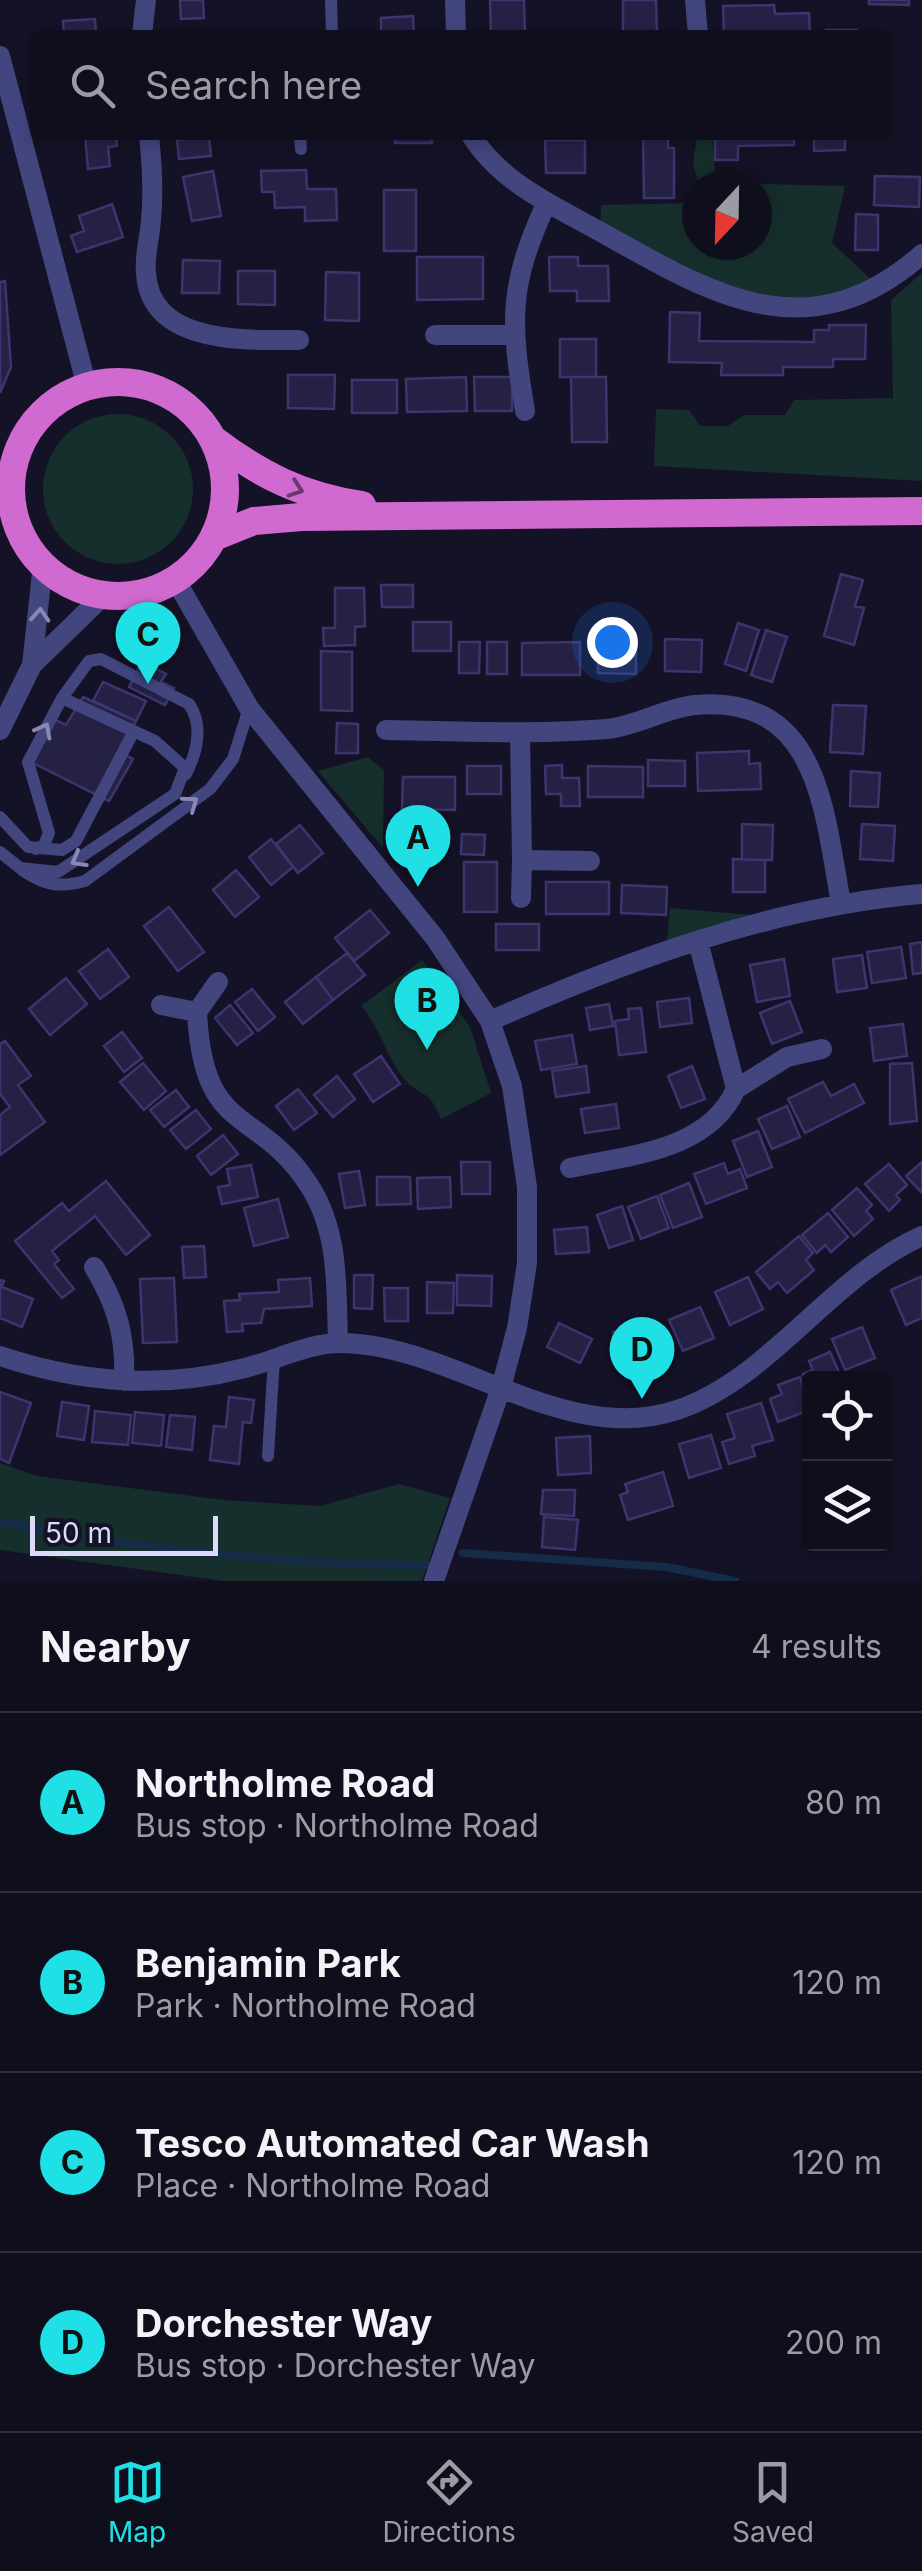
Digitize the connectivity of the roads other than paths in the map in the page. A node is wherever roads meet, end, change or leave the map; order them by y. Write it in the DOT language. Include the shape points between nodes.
graph roads {
  1 [pos="146,0"];
  2 [pos="455,0"];
  3 [pos="695,0"];
  4 [pos="331,1"];
  5 [pos="143,30"];
  6 [pos="332,30"];
  7 [pos="456,30"];
  8 [pos="698,30"];
  9 [pos="0,56"];
  10 [pos="7,112"];
  11 [pos="149,140"];
  12 [pos="476,140"];
  13 [pos="547,202"];
  14 [pos="922,254"];
  15 [pos="435,336"];
  16 [pos="512,336"];
  17 [pos="299,340"];
  18 [pos="87,387"];
  19 [pos="524,411"];
  20 [pos="29,430"];
  21 [pos="213,439"];
  22 [pos="0,460"];
  23 [pos="922,511"];
  24 [pos="412,514"];
  25 [pos="11,531"];
  26 [pos="214,537"];
  27 [pos="43,564"];
  28 [pos="175,580"];
  29 [pos="104,594"];
  30 [pos="32,665"];
  31 [pos="62,698"];
  32 [pos="249,708"];
  33 [pos="0,730"];
  34 [pos="386,730"];
  35 [pos="134,731"];
  36 [pos="520,732"];
  37 [pos="183,781"];
  38 [pos="0,817"];
  39 [pos="36,849"];
  40 [pos="0,852"];
  41 [pos="522,860"];
  42 [pos="590,861"];
  43 [pos="20,868"];
  44 [pos="922,894"];
  45 [pos="521,898"];
  46 [pos="842,903"];
  47 [pos="698,941"];
  48 [pos="218,982"];
  49 [pos="161,1005"];
  50 [pos="197,1012"];
  51 [pos="490,1021"];
  52 [pos="822,1048"];
  53 [pos="736,1089"];
  54 [pos="570,1168"];
  55 [pos="922,1236"];
  56 [pos="94,1267"];
  57 [pos="338,1343"];
  58 [pos="0,1356"];
  59 [pos="274,1359"];
  60 [pos="124,1382"];
  61 [pos="501,1388"];
  62 [pos="268,1456"];
  63 [pos="434,1581"];
  1 -- 5 [label="street"];
  2 -- 7 [label="street"];
  3 -- 8 [label="street"];
  4 -- 6 [label="lane"];
  9 -- 10 [label="street"];
  10 -- 18 [label="street"];
  11 -- 17 [label="street" via="153,176 145,276 156,303 184,328 218,338"];
  12 -- 13 [label="street" via="511,179"];
  13 -- 14 [label="street" via="692,284 754,304 828,304 877,285"];
  13 -- 16 [label="street" via="518,277"];
  15 -- 16 [label="street"];
  16 -- 19 [label="street"];
  18 -- 20 [label="highway" via="54,403"];
  18 -- 21 [label="highway" via="123,382 159,390 191,410"];
  20 -- 22 [label="highway"];
  20 -- 25 [label="highway" via="13,471"];
  21 -- 24 [label="highway, one-way" via="267,479 301,493"];
  21 -- 26 [label="highway" via="225,498"];
  23 -- 24 [label="highway"];
  24 -- 26 [label="highway" via="254,521"];
  25 -- 27 [label="highway"];
  26 -- 28 [label="highway"];
  27 -- 29 [label="highway" via="71,584"];
  30 -- 27 [label="street, one-way"];
  28 -- 29 [label="highway" via="141,593"];
  28 -- 32 [label="street"];
  29 -- 30 [label="street"];
  30 -- 33 [label="street"];
  31 -- 35 [label="lane"];
  31 -- 37 [label="lane" via="89,661 100,659 190,704 197,738"];
  39 -- 31 [label="lane, one-way" via="49,833 28,762"];
  43 -- 32 [label="lane, one-way" via="42,883 64,887 85,880 210,790 233,759"];
  32 -- 51 [label="street" via="435,938"];
  34 -- 36 [label="street"];
  35 -- 37 [label="lane" via="174,754 184,768"];
  35 -- 39 [label="lane" via="76,840 62,850"];
  36 -- 41 [label="street"];
  36 -- 46 [label="street" via="611,728 722,704 765,718 806,752"];
  37 -- 43 [label="lane, one-way" via="175,794 58,872"];
  38 -- 39 [label="lane"];
  40 -- 43 [label="lane"];
  41 -- 42 [label="street"];
  41 -- 45 [label="street"];
  44 -- 46 [label="street"];
  46 -- 47 [label="street"];
  47 -- 51 [label="street"];
  47 -- 53 [label="street"];
  48 -- 50 [label="street"];
  49 -- 50 [label="street"];
  50 -- 57 [label="street" via="199,1052 215,1095 295,1167 322,1210 334,1246"];
  51 -- 61 [label="street" via="512,1086 527,1186 527,1263"];
  52 -- 53 [label="street" via="787,1057"];
  53 -- 54 [label="street" via="727,1109 691,1137"];
  55 -- 61 [label="street" via="869,1265 744,1372 677,1410 610,1416"];
  56 -- 60 [label="street" via="120,1321"];
  57 -- 59 [label="street"];
  57 -- 61 [label="street"];
  58 -- 60 [label="street"];
  59 -- 60 [label="street" via="208,1376"];
  59 -- 62 [label="lane"];
  61 -- 63 [label="street"];
}
